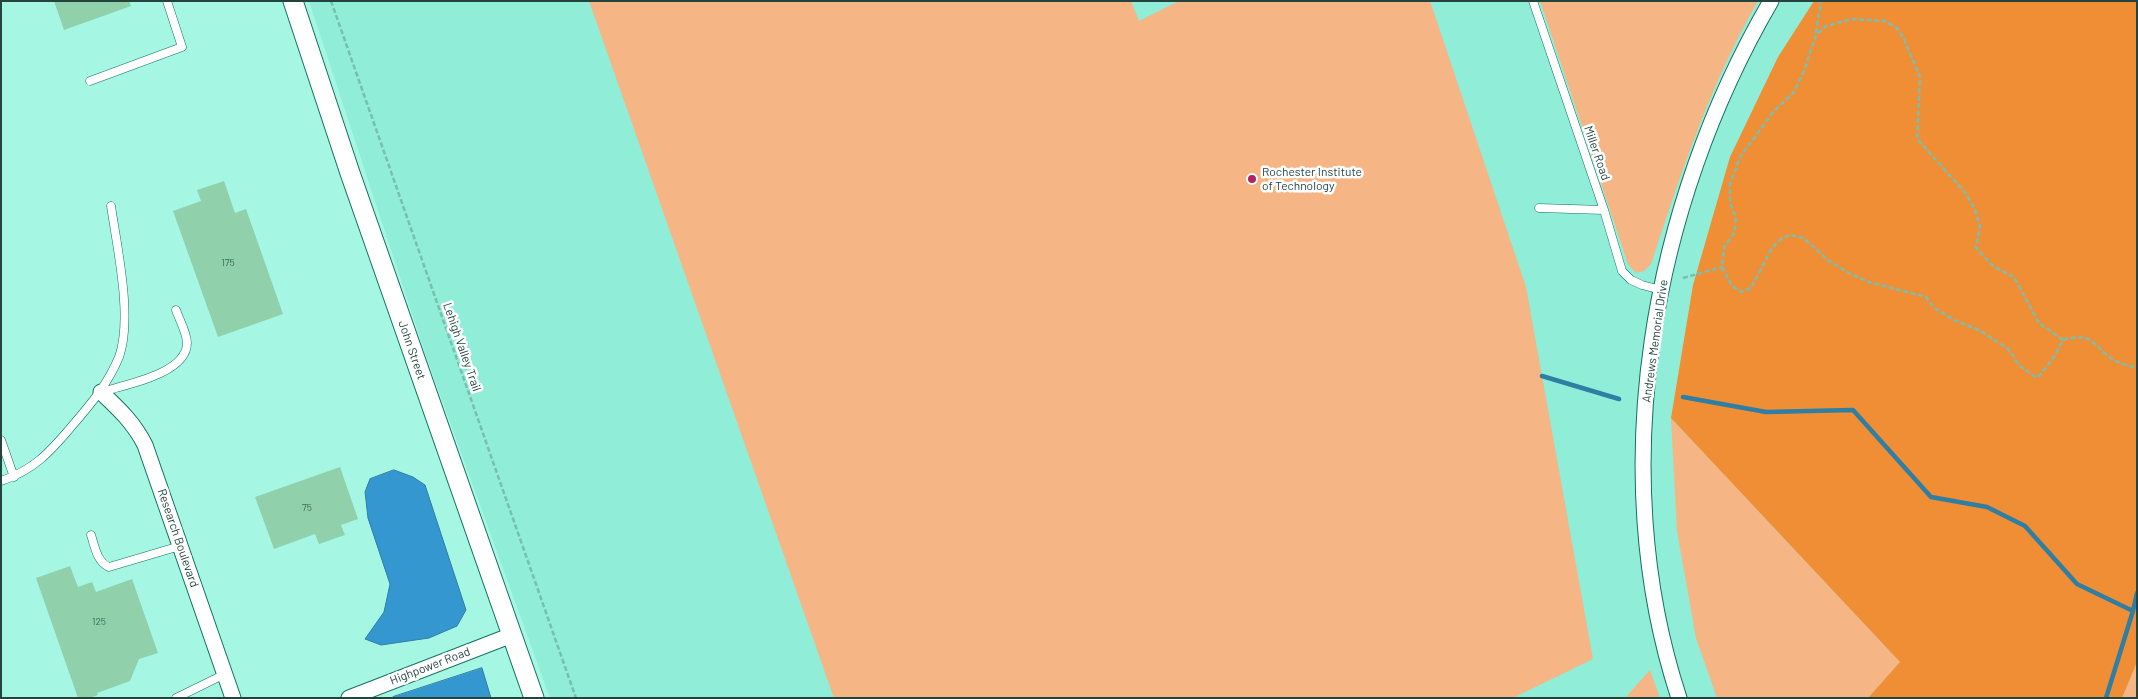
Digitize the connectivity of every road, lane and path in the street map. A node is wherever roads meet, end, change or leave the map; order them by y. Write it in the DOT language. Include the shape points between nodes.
graph roads {
  1 [pos="167,1"];
  2 [pos="293,1"];
  3 [pos="331,1"];
  4 [pos="1533,1"];
  5 [pos="1771,1"];
  6 [pos="1821,1"];
  7 [pos="1816,35"];
  8 [pos="90,81"];
  9 [pos="111,206"];
  10 [pos="1539,208"];
  11 [pos="1604,210"];
  12 [pos="1722,267"];
  13 [pos="1683,278"];
  14 [pos="1660,290"];
  15 [pos="176,310"];
  16 [pos="2064,340"];
  17 [pos="2137,368"];
  18 [pos="101,392"];
  19 [pos="1,440"];
  20 [pos="14,477"];
  21 [pos="1,481"];
  22 [pos="91,535"];
  23 [pos="180,546"];
  24 [pos="512,635"];
  25 [pos="224,674"];
  26 [pos="176,698"];
  27 [pos="233,698"];
  28 [pos="349,698"];
  29 [pos="534,698"];
  30 [pos="576,698"];
  31 [pos="1679,698"];
  1 -- 8 [label="lane" via="182,47"];
  2 -- 24 [label="street, John Street"];
  3 -- 30 [label="path, Lehigh Valley Trail"];
  4 -- 11 [label="lane, Miller Road"];
  5 -- 14 [label="street, Andrews Memorial Drive" via="1726,85 1703,142 1684,198"];
  6 -- 7 [label="path"];
  7 -- 12 [label="path" via="1794,92 1773,112 1740,157 1730,184 1730,203 1736,217 1734,233 1724,247"];
  7 -- 16 [label="path" via="1826,26 1852,19 1885,21 1897,28 1920,77 1917,138 1974,207 1980,226 1976,248 1993,266 2014,277 2040,323"];
  9 -- 18 [label="lane" via="125,317 119,356"];
  10 -- 11 [label="lane"];
  11 -- 14 [label="lane, Miller Road" via="1622,271 1631,280"];
  12 -- 13 [label="path"];
  12 -- 16 [label="path" via="1732,286 1741,292 1751,288 1772,248 1790,235 1804,238 1829,261 1869,282 1926,297 1934,308 1956,322 1980,330 2007,348 2020,366 2037,378"];
  14 -- 31 [label="street, Andrews Memorial Drive" via="1645,419 1645,509 1656,610"];
  15 -- 18 [label="lane" via="187,343 181,360 152,376"];
  16 -- 17 [label="path" via="2077,336 2087,338 2114,360"];
  18 -- 20 [label="lane" via="51,451"];
  18 -- 23 [label="street, Research Boulevard" via="124,413 145,445"];
  19 -- 20 [label="lane"];
  20 -- 21 [label="lane"];
  22 -- 23 [label="lane" via="98,556 109,567"];
  23 -- 25 [label="street, Research Boulevard"];
  24 -- 28 [label="street, Highpower Road"];
  24 -- 29 [label="street, John Street"];
  25 -- 26 [label="lane"];
  25 -- 27 [label="street, Research Boulevard"];
}
